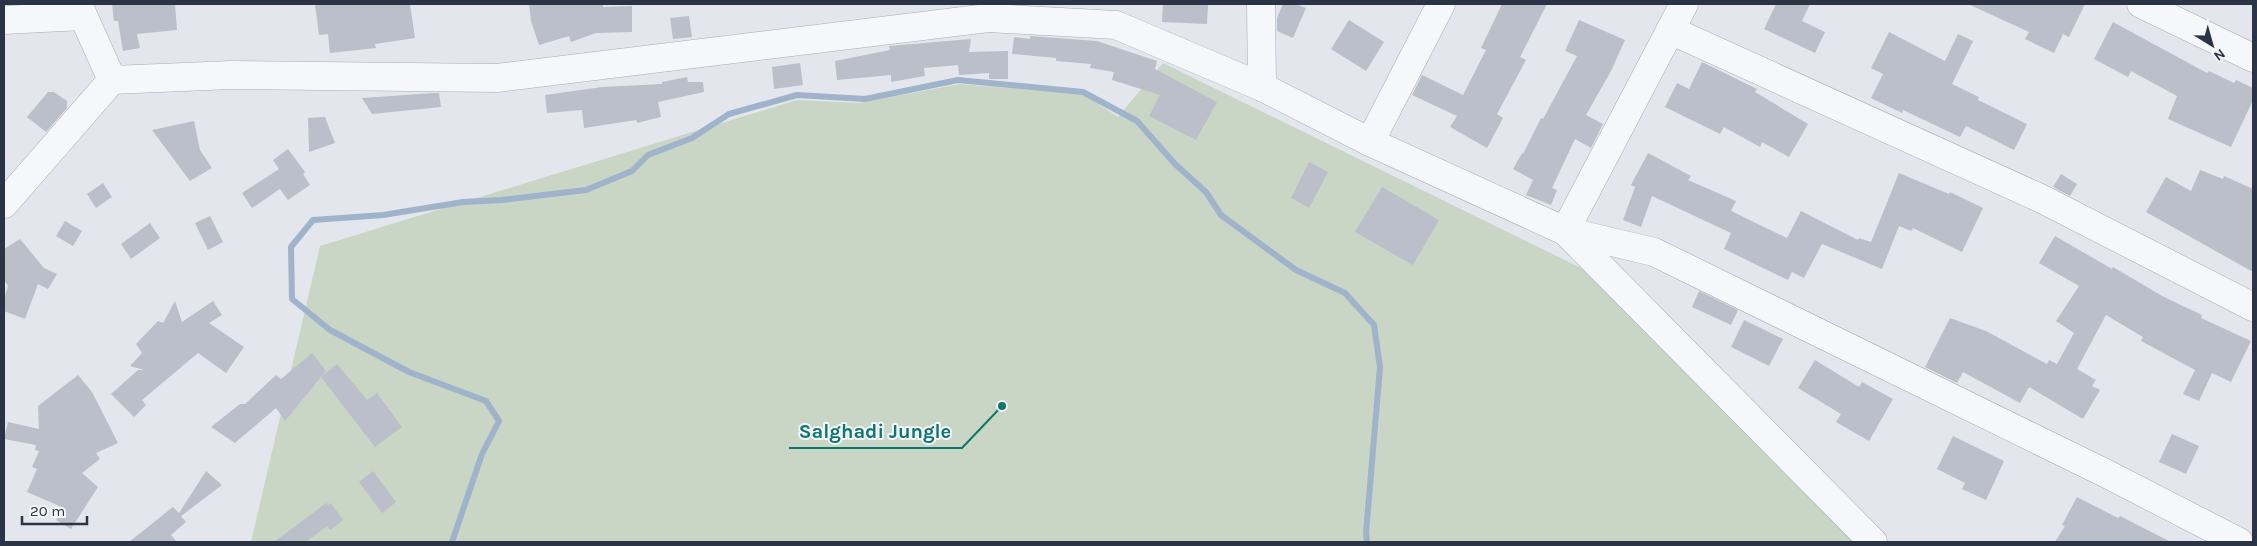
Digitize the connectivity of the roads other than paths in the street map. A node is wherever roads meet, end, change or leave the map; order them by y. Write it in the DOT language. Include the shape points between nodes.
graph roads {
  1 [pos="1261,4"];
  2 [pos="1441,4"];
  3 [pos="1684,4"];
  4 [pos="2141,4"];
  5 [pos="80,10"];
  6 [pos="4,20"];
  7 [pos="1670,30"];
  8 [pos="2253,58"];
  9 [pos="112,80"];
  10 [pos="1262,86"];
  11 [pos="1370,142"];
  12 [pos="4,204"];
  13 [pos="1565,231"];
  14 [pos="2253,307"];
  15 [pos="1874,542"];
  16 [pos="2240,542"];
  1 -- 10 [label="street"];
  2 -- 11 [label="street"];
  3 -- 7 [label="street"];
  4 -- 8 [label="street"];
  5 -- 6 [label="street"];
  5 -- 9 [label="street"];
  7 -- 13 [label="street"];
  7 -- 14 [label="street" via="2040,198"];
  9 -- 10 [label="street" via="231,75 497,78 988,18 1116,25"];
  9 -- 12 [label="street"];
  10 -- 11 [label="street"];
  11 -- 13 [label="street"];
  13 -- 15 [label="street"];
  13 -- 16 [label="street" via="1654,252"];
}
